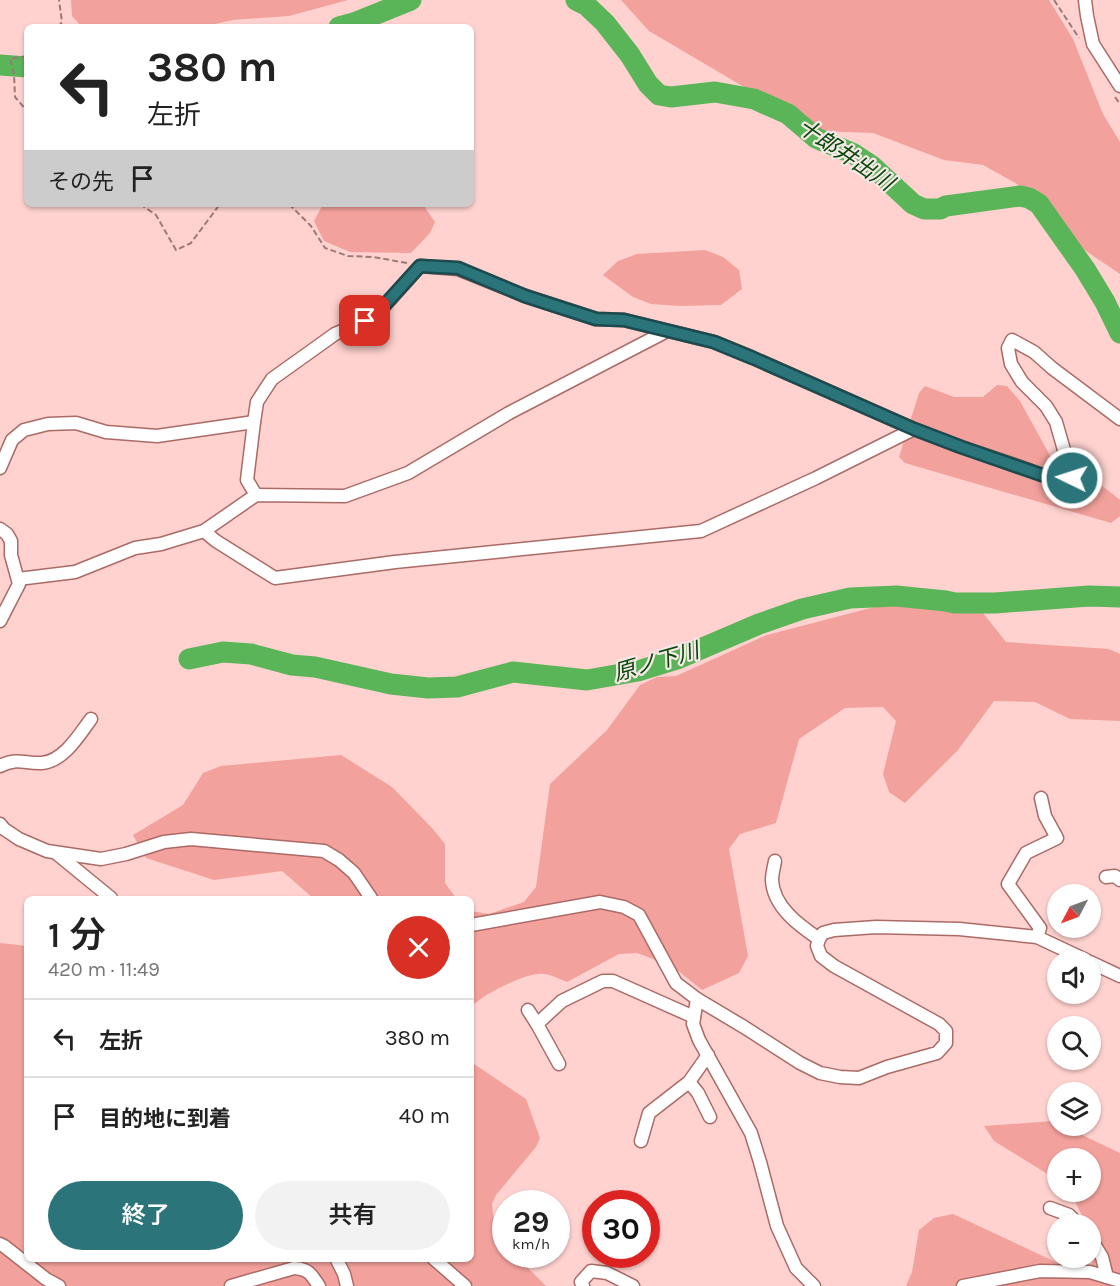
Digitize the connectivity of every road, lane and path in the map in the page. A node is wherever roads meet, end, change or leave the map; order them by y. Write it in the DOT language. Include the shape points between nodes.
graph roads {
  1 [pos="59,0"];
  2 [pos="1085,0"];
  3 [pos="60,24"];
  4 [pos="24,57"];
  5 [pos="1120,86"];
  6 [pos="24,108"];
  7 [pos="144,207"];
  8 [pos="218,207"];
  9 [pos="292,207"];
  10 [pos="420,266"];
  11 [pos="667,332"];
  12 [pos="1120,419"];
  13 [pos="254,422"];
  14 [pos="914,429"];
  15 [pos="0,468"];
  16 [pos="256,495"];
  17 [pos="0,529"];
  18 [pos="204,531"];
  19 [pos="18,579"];
  20 [pos="0,621"];
  21 [pos="91,719"];
  22 [pos="0,766"];
  23 [pos="1041,798"];
  24 [pos="0,824"];
  25 [pos="55,852"];
  26 [pos="775,861"];
  27 [pos="1106,877"];
  28 [pos="1120,880"];
  29 [pos="109,896"];
  30 [pos="370,896"];
  31 [pos="474,924"];
  32 [pos="1037,937"];
  33 [pos="819,939"];
  34 [pos="1065,950"];
  35 [pos="1101,967"];
  36 [pos="1120,976"];
  37 [pos="697,999"];
  38 [pos="528,1010"];
  39 [pos="694,1017"];
  40 [pos="537,1024"];
  41 [pos="708,1055"];
  42 [pos="558,1064"];
  43 [pos="689,1082"];
  44 [pos="710,1117"];
  45 [pos="641,1141"];
  46 [pos="1050,1208"];
  47 [pos="1066,1214"];
  48 [pos="0,1244"];
  49 [pos="1101,1255"];
  50 [pos="24,1262"];
  51 [pos="24,1262"];
  52 [pos="338,1262"];
  53 [pos="438,1262"];
  54 [pos="1107,1277"];
  55 [pos="1120,1281"];
  56 [pos="59,1286"];
  57 [pos="231,1286"];
  58 [pos="319,1286"];
  59 [pos="347,1286"];
  60 [pos="465,1286"];
  61 [pos="583,1286"];
  62 [pos="633,1286"];
  63 [pos="814,1286"];
  64 [pos="963,1286"];
  1 -- 3 [label="path"];
  2 -- 5 [label="street" via="1093,44"];
  4 -- 6 [label="path" via="10,59 15,97"];
  7 -- 8 [label="path" via="156,215 176,250 191,243"];
  9 -- 10 [label="path" via="325,248 348,256"];
  10 -- 11 [label="street" via="458,268 525,296 596,319 624,320"];
  10 -- 13 [label="street" via="380,310 335,334 272,379 257,402"];
  11 -- 14 [label="street" via="714,342"];
  11 -- 16 [label="street" via="509,413 408,473 345,495"];
  12 -- 14 [label="street" via="1034,352 1012,340 1008,348 1011,364 1056,422 1072,478 1065,483 1058,481"];
  13 -- 15 [label="street" via="157,436 106,432 76,423 48,424 24,430 12,440"];
  13 -- 16 [label="street" via="248,480"];
  14 -- 18 [label="street" via="701,531 275,578"];
  16 -- 18 [label="street"];
  17 -- 19 [label="street" via="11,541"];
  18 -- 19 [label="street" via="135,548 75,572"];
  19 -- 20 [label="street"];
  21 -- 22 [label="street" via="60,755 44,763 18,760"];
  23 -- 32 [label="street" via="1057,838 1026,853 1008,884 1040,928"];
  24 -- 25 [label="street" via="20,839"];
  25 -- 29 [label="street"];
  25 -- 30 [label="street" via="101,859 191,839 324,851 354,873"];
  26 -- 33 [label="street" via="774,892 797,923"];
  27 -- 28 [label="street"];
  31 -- 37 [label="street" via="600,902 624,907 639,915 676,983"];
  32 -- 33 [label="street" via="959,929 876,927 834,930 823,933"];
  32 -- 34 [label="street"];
  33 -- 37 [label="street" via="820,956 939,1024 946,1031 946,1043 937,1053 859,1078 840,1077 800,1063"];
  35 -- 36 [label="street"];
  37 -- 39 [label="street"];
  38 -- 40 [label="street"];
  39 -- 40 [label="street" via="613,981 603,981 562,1001"];
  39 -- 41 [label="street" via="693,1024"];
  40 -- 42 [label="street"];
  41 -- 43 [label="street"];
  41 -- 63 [label="street" via="750,1133 777,1226 796,1268"];
  43 -- 44 [label="street"];
  43 -- 45 [label="street" via="649,1113"];
  46 -- 47 [label="street"];
  48 -- 50 [label="street"];
  49 -- 54 [label="street"];
  51 -- 56 [label="street"];
  52 -- 59 [label="street"];
  53 -- 60 [label="street"];
  54 -- 55 [label="street"];
  54 -- 64 [label="street" via="1090,1272 1040,1271"];
  57 -- 58 [label="street" via="294,1268 310,1273"];
  61 -- 62 [label="street" via="581,1282 591,1271 607,1273"];
}
